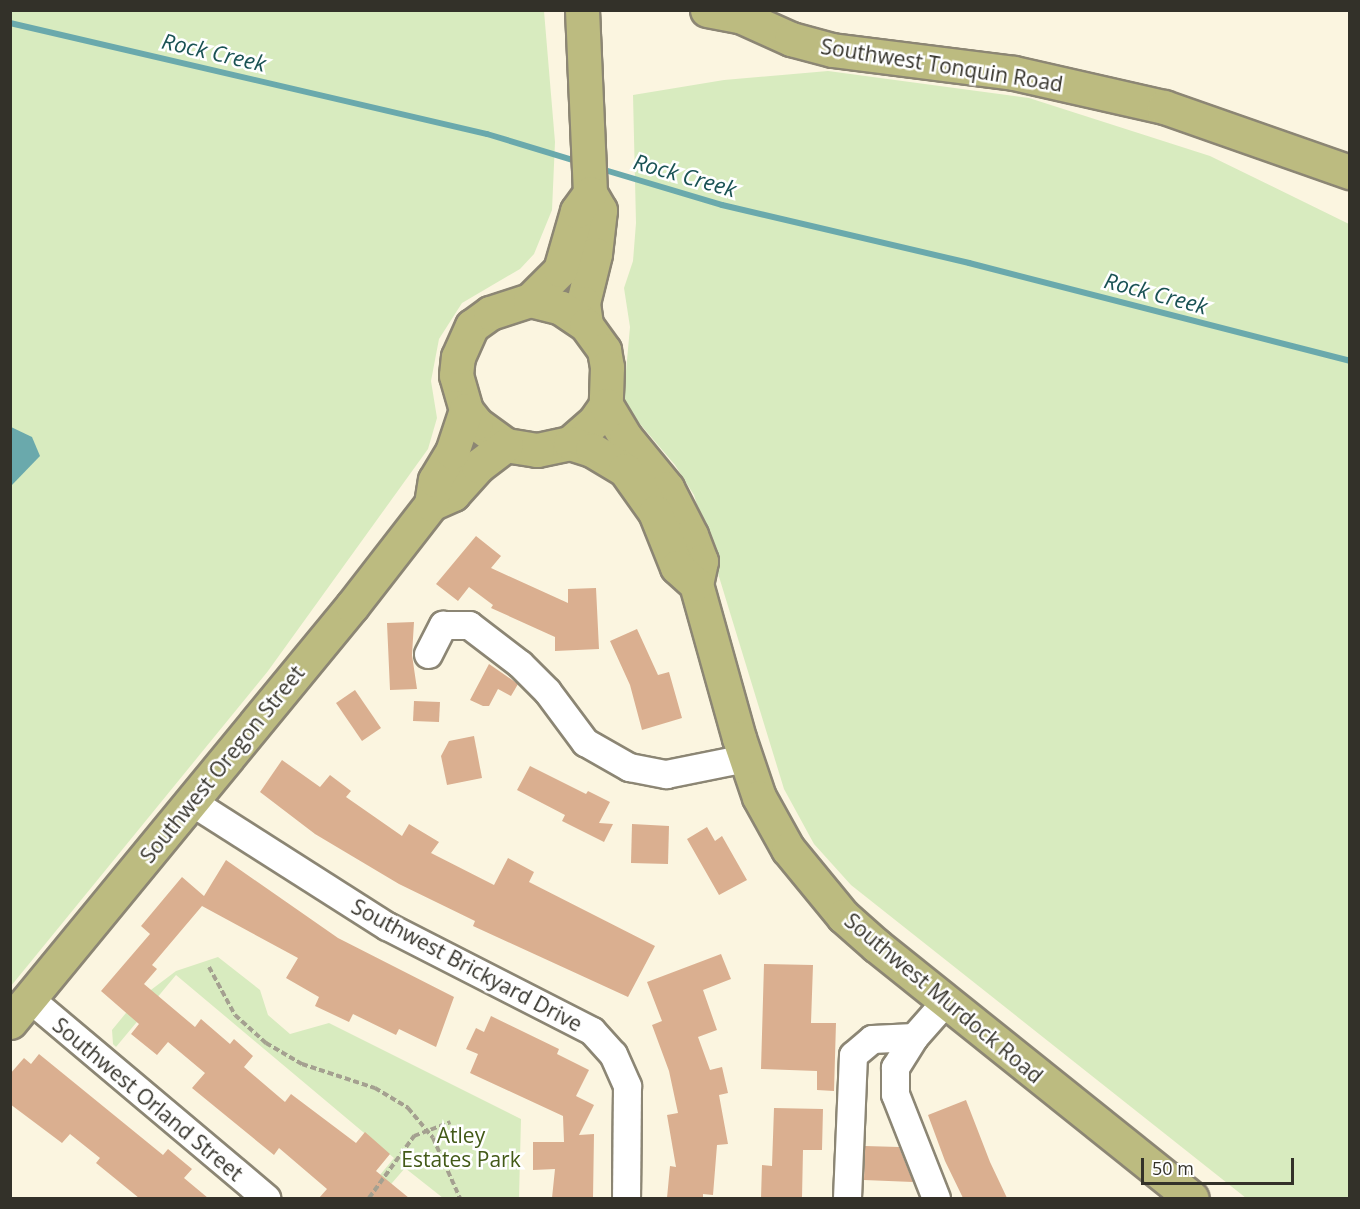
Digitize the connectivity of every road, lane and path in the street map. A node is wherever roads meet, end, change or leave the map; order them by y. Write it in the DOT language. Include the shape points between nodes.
graph roads {
  1 [pos="707,10"];
  2 [pos="590,11"];
  3 [pos="1350,172"];
  4 [pos="590,193"];
  5 [pos="530,300"];
  6 [pos="586,325"];
  7 [pos="606,405"];
  8 [pos="466,410"];
  9 [pos="570,443"];
  10 [pos="506,445"];
  11 [pos="431,504"];
  12 [pos="696,584"];
  13 [pos="428,654"];
  14 [pos="745,758"];
  15 [pos="192,802"];
  16 [pos="209,967"];
  17 [pos="945,1002"];
  18 [pos="20,1011"];
  19 [pos="914,1037"];
  20 [pos="450,1122"];
  21 [pos="427,1130"];
  22 [pos="266,1198"];
  23 [pos="369,1198"];
  24 [pos="460,1198"];
  25 [pos="626,1198"];
  26 [pos="847,1198"];
  27 [pos="936,1198"];
  28 [pos="1192,1198"];
  1 -- 3 [label="main road, Southwest Tonquin Road" via="742,17 791,39 832,50 1014,73 1164,107"];
  2 -- 4 [label="main road"];
  4 -- 5 [label="main road" via="577,212 560,270"];
  4 -- 6 [label="main road" via="600,210 583,303"];
  5 -- 6 [label="main road" via="561,308"];
  5 -- 8 [label="main road" via="490,313 472,326 458,357 459,392"];
  6 -- 7 [label="main road" via="604,350"];
  7 -- 9 [label="main road"];
  7 -- 12 [label="main road, Southwest Murdock Road" via="626,438 659,475 684,520 701,561"];
  8 -- 10 [label="main road" via="491,437"];
  8 -- 11 [label="main road, Southwest Oregon Street" via="452,452 435,480"];
  9 -- 10 [label="main road" via="537,450"];
  9 -- 12 [label="main road, Southwest Murdock Road" via="592,450 625,470 655,512 677,567"];
  10 -- 11 [label="main road, Southwest Oregon Street" via="478,466 453,494"];
  11 -- 15 [label="main road, Southwest Oregon Street"];
  12 -- 14 [label="main road, Southwest Murdock Road"];
  13 -- 14 [label="street" via="443,625 469,625 520,664 567,715 585,742 629,767 666,774"];
  14 -- 17 [label="main road, Southwest Murdock Road" via="777,832 807,874 852,923"];
  15 -- 18 [label="main road, Southwest Oregon Street"];
  15 -- 25 [label="street, Southwest Brickyard Drive" via="387,926 592,1031 613,1054 627,1086"];
  16 -- 21 [label="path" via="235,1015 266,1043 302,1064 385,1093 408,1108"];
  17 -- 19 [label="street"];
  17 -- 28 [label="main road, Southwest Murdock Road"];
  18 -- 22 [label="street, Southwest Orland Street"];
  19 -- 26 [label="street" via="872,1039 854,1055"];
  19 -- 27 [label="street" via="895,1067 895,1094"];
  20 -- 21 [label="path"];
  21 -- 23 [label="path" via="414,1136"];
  21 -- 24 [label="path"];
}
